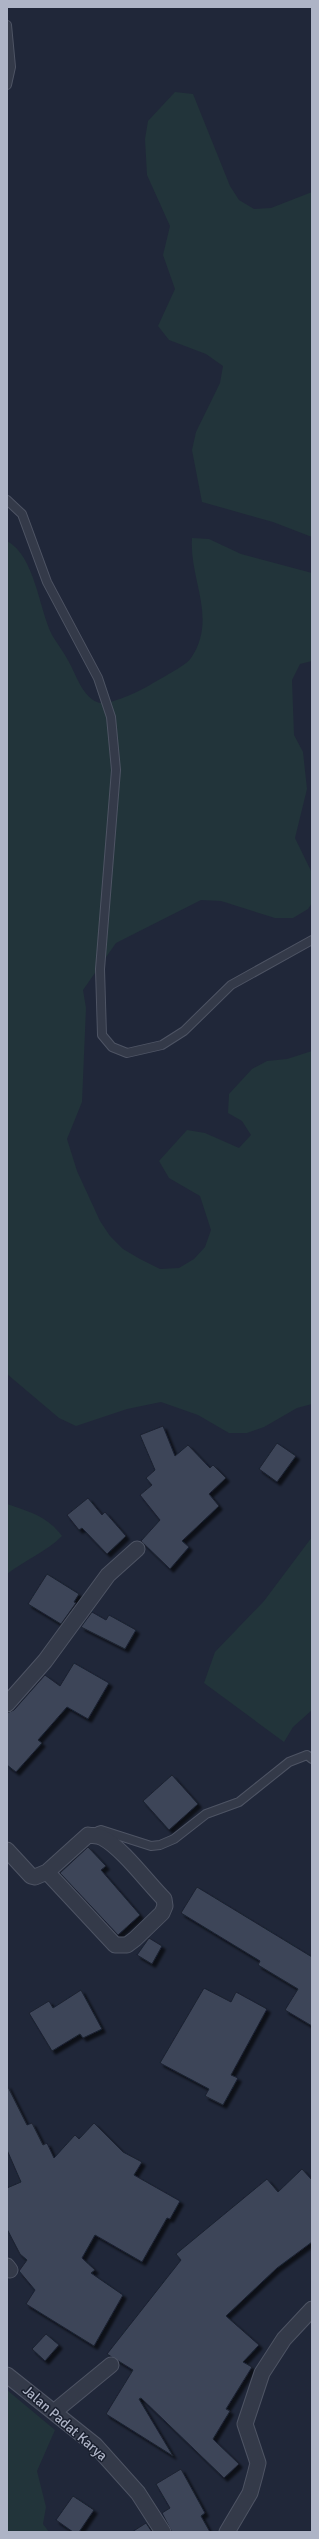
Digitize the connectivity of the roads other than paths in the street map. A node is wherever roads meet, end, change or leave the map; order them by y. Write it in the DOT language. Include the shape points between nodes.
graph roads {
  1 [pos="7,25"];
  2 [pos="7,85"];
  3 [pos="7,500"];
  4 [pos="312,940"];
  5 [pos="137,1549"];
  6 [pos="7,1704"];
  7 [pos="312,1759"];
  8 [pos="88,1835"];
  9 [pos="7,1850"];
  10 [pos="47,1872"];
  11 [pos="312,2309"];
  12 [pos="111,2365"];
  13 [pos="7,2375"];
  14 [pos="55,2411"];
  15 [pos="163,2532"];
  16 [pos="227,2532"];
  1 -- 2 [label="lane" via="11,67"];
  3 -- 4 [label="lane" via="22,514 47,582 98,678 111,717 116,770 100,969 102,1035 112,1047 126,1053 162,1045 184,1031 231,985"];
  5 -- 6 [label="street" via="108,1575 45,1661"];
  7 -- 8 [label="lane" via="307,1755 289,1762 239,1802 206,1814 174,1839 160,1845 151,1846 101,1830"];
  8 -- 10 [label="street"];
  8 -- 10 [label="street" via="99,1836 109,1842 164,1899 162,1913 135,1939 127,1945 115,1945"];
  9 -- 10 [label="street" via="31,1876 40,1876"];
  11 -- 16 [label="street" via="284,2339 262,2373 245,2424 258,2463 256,2475 250,2493"];
  12 -- 14 [label="street"];
  13 -- 14 [label="street, Jalan Padat Karya"];
  14 -- 15 [label="street, Jalan Padat Karya" via="95,2445 138,2493"];
}
